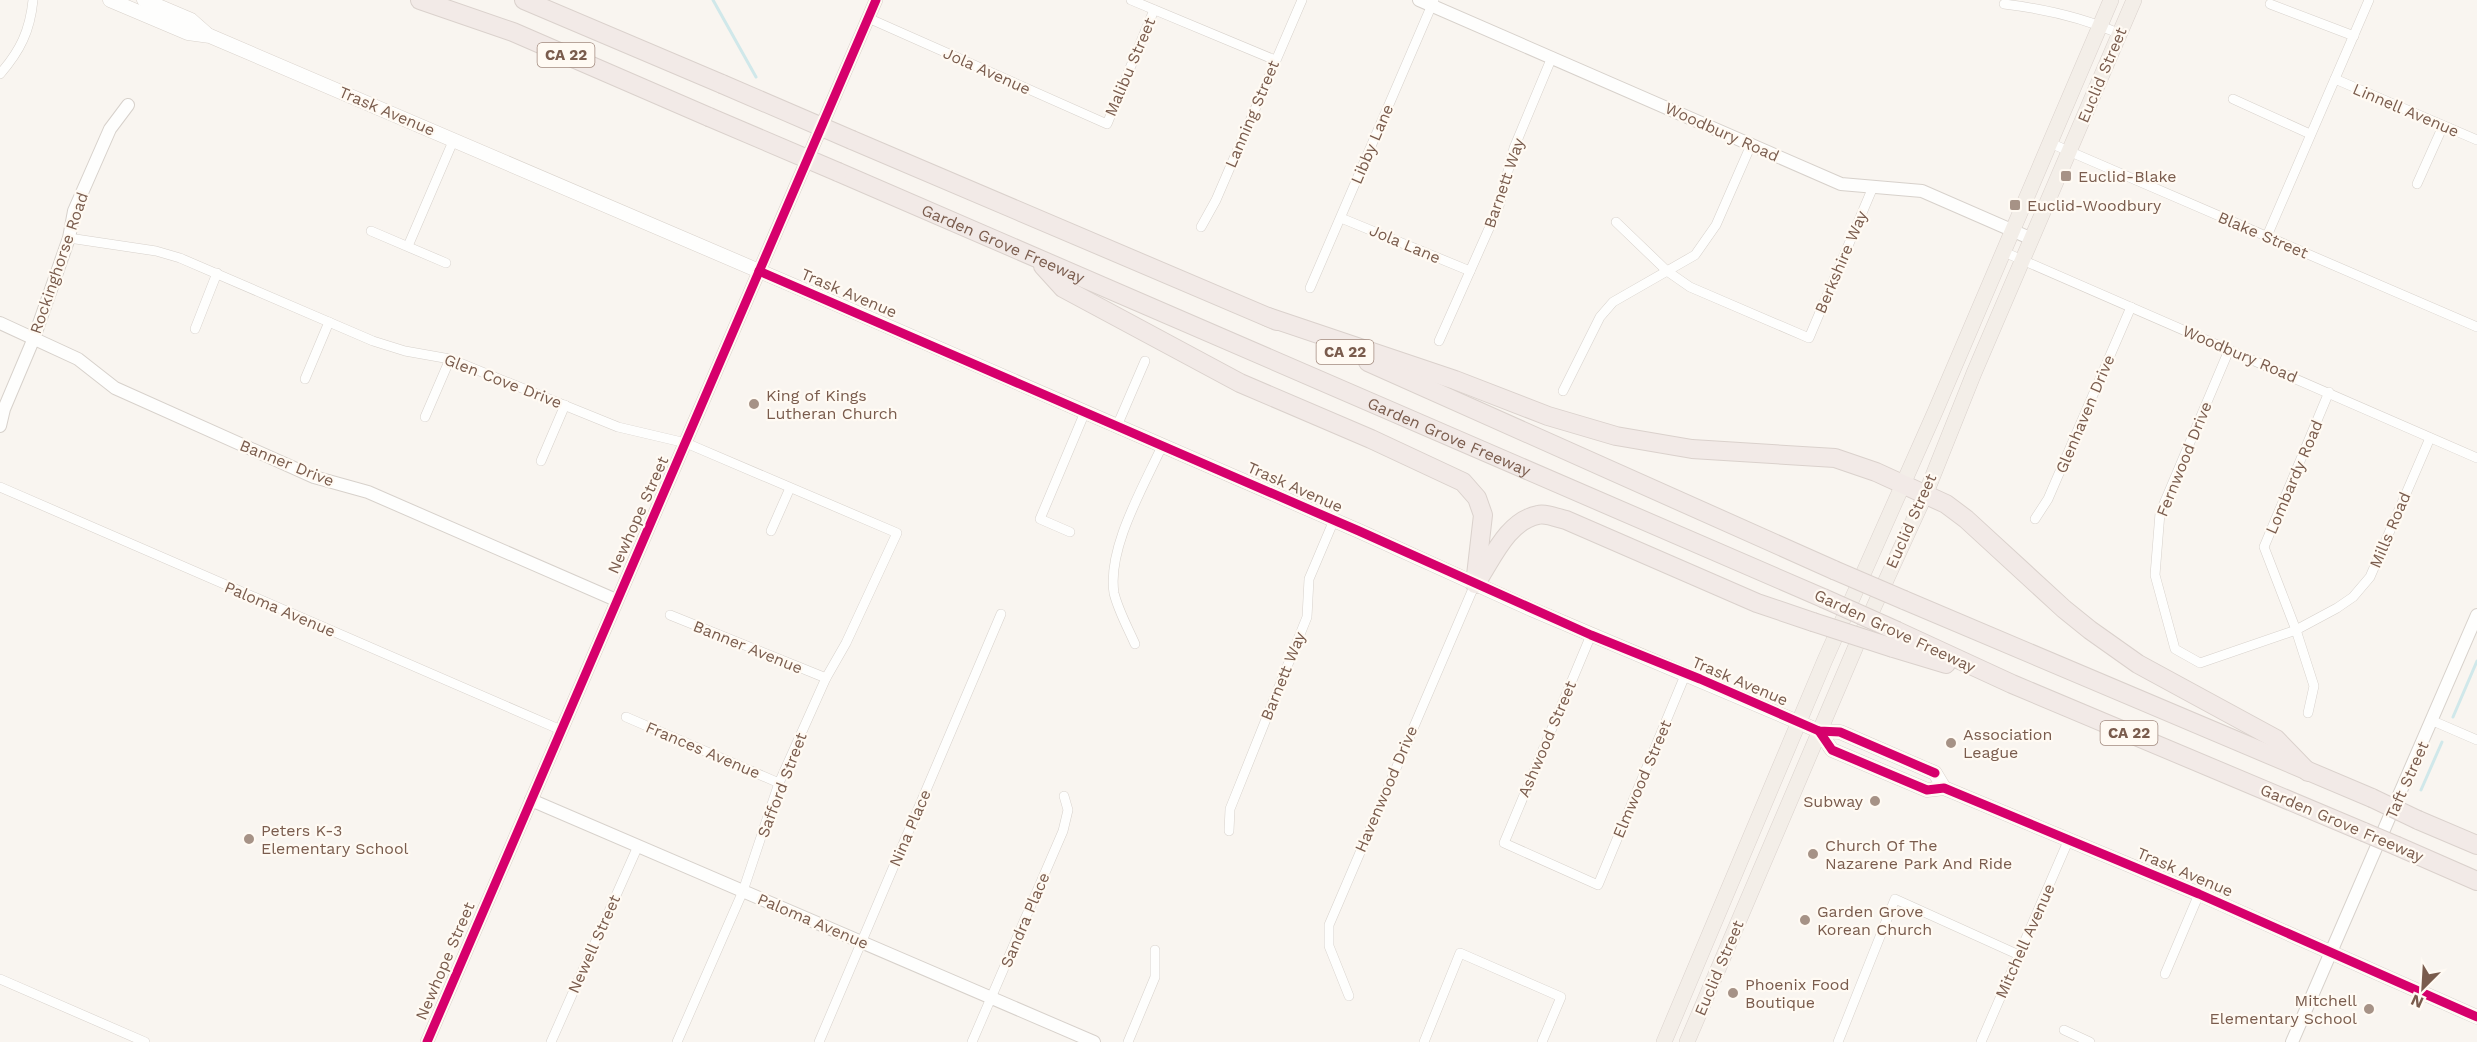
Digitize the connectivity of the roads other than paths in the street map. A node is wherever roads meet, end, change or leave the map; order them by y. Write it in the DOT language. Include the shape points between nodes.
graph roads {
  1 [pos="33,0"];
  2 [pos="110,0"];
  3 [pos="144,0"];
  4 [pos="420,0"];
  5 [pos="524,0"];
  6 [pos="876,0"];
  7 [pos="1131,0"];
  8 [pos="1302,0"];
  9 [pos="1419,0"];
  10 [pos="2111,0"];
  11 [pos="2134,0"];
  12 [pos="2369,0"];
  13 [pos="1433,3"];
  14 [pos="2004,4"];
  15 [pos="2270,4"];
  16 [pos="1154,10"];
  17 [pos="868,18"];
  18 [pos="2100,25"];
  19 [pos="2120,34"];
  20 [pos="210,36"];
  21 [pos="2354,36"];
  22 [pos="1552,57"];
  23 [pos="1275,60"];
  24 [pos="0,74"];
  25 [pos="2335,79"];
  26 [pos="2233,99"];
  27 [pos="128,105"];
  28 [pos="1107,124"];
  29 [pos="2443,126"];
  30 [pos="2310,134"];
  31 [pos="454,139"];
  32 [pos="2477,140"];
  33 [pos="2050,143"];
  34 [pos="1751,146"];
  35 [pos="2069,152"];
  36 [pos="2417,184"];
  37 [pos="1873,187"];
  38 [pos="1341,218"];
  39 [pos="1616,222"];
  40 [pos="1200,226"];
  41 [pos="372,231"];
  42 [pos="2012,231"];
  43 [pos="2267,236"];
  44 [pos="69,238"];
  45 [pos="2031,239"];
  46 [pos="408,246"];
  47 [pos="2004,252"];
  48 [pos="1038,260"];
  49 [pos="2023,260"];
  50 [pos="446,263"];
  51 [pos="759,271"];
  52 [pos="1470,271"];
  53 [pos="1667,271"];
  54 [pos="217,273"];
  55 [pos="1310,288"];
  56 [pos="2131,307"];
  57 [pos="1268,317"];
  58 [pos="329,321"];
  59 [pos="0,323"];
  60 [pos="2477,327"];
  61 [pos="195,328"];
  62 [pos="34,338"];
  63 [pos="1439,341"];
  64 [pos="2229,350"];
  65 [pos="450,359"];
  66 [pos="1145,361"];
  67 [pos="1955,365"];
  68 [pos="1974,373"];
  69 [pos="305,379"];
  70 [pos="1563,391"];
  71 [pos="2329,392"];
  72 [pos="564,405"];
  73 [pos="1085,412"];
  74 [pos="425,417"];
  75 [pos="0,426"];
  76 [pos="1116,426"];
  77 [pos="2430,438"];
  78 [pos="686,443"];
  79 [pos="1162,446"];
  80 [pos="2477,458"];
  81 [pos="541,461"];
  82 [pos="1904,483"];
  83 [pos="0,487"];
  84 [pos="790,488"];
  85 [pos="1926,493"];
  86 [pos="2035,519"];
  87 [pos="1334,520"];
  88 [pos="771,531"];
  89 [pos="1070,532"];
  90 [pos="897,533"];
  91 [pos="1475,584"];
  92 [pos="616,600"];
  93 [pos="1001,614"];
  94 [pos="670,615"];
  95 [pos="2477,615"];
  96 [pos="2296,630"];
  97 [pos="1591,635"];
  98 [pos="1895,640"];
  99 [pos="1135,644"];
  100 [pos="2200,663"];
  101 [pos="1686,674"];
  102 [pos="826,678"];
  103 [pos="2308,713"];
  104 [pos="626,717"];
  105 [pos="2433,721"];
  106 [pos="1799,723"];
  107 [pos="561,730"];
  108 [pos="1819,731"];
  109 [pos="2477,740"];
  110 [pos="2308,772"];
  111 [pos="780,783"];
  112 [pos="1944,788"];
  113 [pos="1064,796"];
  114 [pos="531,800"];
  115 [pos="1229,831"];
  116 [pos="2069,839"];
  117 [pos="2477,845"];
  118 [pos="638,846"];
  119 [pos="2477,881"];
  120 [pos="1598,885"];
  121 [pos="743,891"];
  122 [pos="2199,894"];
  123 [pos="862,942"];
  124 [pos="1155,950"];
  125 [pos="2019,954"];
  126 [pos="2331,954"];
  127 [pos="2165,974"];
  128 [pos="0,979"];
  129 [pos="1349,996"];
  130 [pos="991,998"];
  131 [pos="2477,1017"];
  132 [pos="2064,1030"];
  133 [pos="145,1042"];
  134 [pos="427,1042"];
  135 [pos="551,1042"];
  136 [pos="677,1042"];
  137 [pos="819,1042"];
  138 [pos="972,1042"];
  139 [pos="1094,1042"];
  140 [pos="1128,1042"];
  141 [pos="1424,1042"];
  142 [pos="1542,1042"];
  143 [pos="1664,1042"];
  144 [pos="1687,1042"];
  145 [pos="1838,1042"];
  146 [pos="1980,1042"];
  147 [pos="2087,1042"];
  148 [pos="2292,1042"];
  1 -- 24 [label="street" via="31,23 23,43"];
  2 -- 20 [label="main road, Trask Avenue" via="188,33"];
  3 -- 20 [label="main road, Trask Avenue" via="191,20"];
  4 -- 48 [label="highway, Garden Grove Freeway / CA 22, bridge" via="513,32"];
  5 -- 57 [label="highway, Garden Grove Freeway / CA 22, bridge"];
  6 -- 17 [label="street, Newhope Street"];
  7 -- 16 [label="street"];
  8 -- 23 [label="street, Lanning Street"];
  9 -- 13 [label="street, Woodbury Road"];
  10 -- 18 [label="main road, Euclid Street"];
  11 -- 19 [label="main road, Euclid Street"];
  12 -- 21 [label="street"];
  13 -- 22 [label="street, Woodbury Road"];
  13 -- 38 [label="street, Libby Lane"];
  14 -- 18 [label="street" via="2042,9"];
  15 -- 21 [label="street"];
  16 -- 23 [label="street"];
  16 -- 28 [label="street, Malibu Street"];
  17 -- 28 [label="street, Jola Avenue"];
  17 -- 51 [label="street, Newhope Street"];
  18 -- 19 [label="street"];
  18 -- 33 [label="main road, Euclid Street"];
  19 -- 35 [label="main road, Euclid Street"];
  20 -- 31 [label="main road, Trask Avenue"];
  21 -- 25 [label="street"];
  22 -- 34 [label="street, Woodbury Road"];
  22 -- 52 [label="street, Barnett Way" via="1514,148 1499,206"];
  23 -- 40 [label="street, Lanning Street" via="1216,200"];
  25 -- 29 [label="street, Linnell Avenue"];
  25 -- 30 [label="street"];
  26 -- 30 [label="street"];
  27 -- 44 [label="street, Rockinghorse Road" via="110,129 74,211"];
  29 -- 32 [label="street, Linnell Avenue"];
  29 -- 36 [label="street"];
  30 -- 43 [label="street"];
  31 -- 46 [label="street"];
  31 -- 51 [label="main road, Trask Avenue"];
  33 -- 35 [label="street, Blake Street"];
  33 -- 42 [label="main road, Euclid Street"];
  34 -- 37 [label="street, Woodbury Road" via="1841,184"];
  34 -- 53 [label="street" via="1716,225 1695,255"];
  35 -- 43 [label="street, Blake Street"];
  35 -- 45 [label="main road, Euclid Street"];
  37 -- 42 [label="street, Woodbury Road" via="1922,191"];
  37 -- 53 [label="street, Berkshire Way" via="1809,338 1690,287"];
  38 -- 52 [label="street, Jola Lane"];
  38 -- 55 [label="street, Libby Lane"];
  39 -- 53 [label="street"];
  41 -- 46 [label="street"];
  42 -- 45 [label="street, Woodbury Road"];
  42 -- 47 [label="main road, Euclid Street"];
  43 -- 60 [label="street, Blake Street"];
  44 -- 54 [label="street, Glen Cove Drive" via="156,251"];
  44 -- 62 [label="street, Rockinghorse Road"];
  45 -- 49 [label="main road, Euclid Street"];
  46 -- 50 [label="street"];
  47 -- 49 [label="street, Woodbury Road"];
  47 -- 67 [label="main road, Euclid Street"];
  48 -- 91 [label="highway" via="1063,288 1163,343 1240,383 1464,482 1477,498 1483,516"];
  48 -- 98 [label="highway, Garden Grove Freeway / CA 22, bridge" via="1823,598"];
  49 -- 56 [label="street, Woodbury Road"];
  49 -- 68 [label="main road, Euclid Street"];
  51 -- 73 [label="main road, Trask Avenue"];
  51 -- 78 [label="street, Newhope Street"];
  52 -- 63 [label="street, Barnett Way"];
  53 -- 70 [label="street" via="1606,309"];
  54 -- 58 [label="street, Glen Cove Drive"];
  54 -- 61 [label="street"];
  56 -- 64 [label="street, Woodbury Road"];
  56 -- 86 [label="street, Glenhaven Drive" via="2048,499"];
  57 -- 82 [label="highway" via="1608,434 1692,449 1835,458"];
  57 -- 110 [label="highway, Garden Grove Freeway / CA 22, bridge" via="1834,570"];
  58 -- 65 [label="street, Glen Cove Drive" via="387,346"];
  58 -- 69 [label="street"];
  59 -- 62 [label="street, Banner Drive"];
  62 -- 75 [label="street, Rockinghorse Road"];
  62 -- 92 [label="street, Banner Drive" via="78,359 125,393 314,477 369,492"];
  64 -- 71 [label="street, Woodbury Road"];
  64 -- 100 [label="street, Fernwood Drive" via="2160,513 2155,575 2175,649"];
  65 -- 72 [label="street, Glen Cove Drive"];
  65 -- 74 [label="street"];
  66 -- 76 [label="street"];
  67 -- 68 [label="main road"];
  67 -- 82 [label="main road, Euclid Street"];
  68 -- 85 [label="main road, Euclid Street"];
  71 -- 77 [label="street, Woodbury Road"];
  71 -- 96 [label="street, Lombardy Road" via="2264,547"];
  72 -- 78 [label="street, Glen Cove Drive" via="618,427"];
  72 -- 81 [label="street"];
  73 -- 76 [label="main road, Trask Avenue"];
  73 -- 89 [label="street" via="1040,519"];
  76 -- 79 [label="main road, Trask Avenue"];
  77 -- 80 [label="street, Woodbury Road"];
  77 -- 96 [label="street, Mills Road" via="2370,577 2337,608"];
  78 -- 84 [label="street, Glen Cove Drive"];
  78 -- 92 [label="street, Newhope Street"];
  79 -- 87 [label="main road, Trask Avenue"];
  79 -- 99 [label="street" via="1124,531 1115,562 1114,592"];
  82 -- 85 [label="highway"];
  82 -- 106 [label="main road, Euclid Street"];
  83 -- 107 [label="street, Paloma Avenue"];
  84 -- 88 [label="street"];
  84 -- 90 [label="street, Glen Cove Drive"];
  85 -- 108 [label="main road, Euclid Street"];
  85 -- 110 [label="highway" via="1966,519 2095,633 2138,664 2276,739"];
  87 -- 91 [label="main road, Trask Avenue"];
  87 -- 115 [label="street, Barnett Way" via="1310,579 1307,617 1230,809"];
  90 -- 102 [label="street, Safford Street"];
  91 -- 97 [label="main road, Trask Avenue"];
  91 -- 98 [label="highway, bridge" via="1506,535 1539,514 1566,520 1757,603 1813,622"];
  91 -- 129 [label="street, Havenwood Drive" via="1329,925 1329,946"];
  92 -- 107 [label="street, Newhope Street"];
  93 -- 123 [label="street, Nina Place"];
  94 -- 102 [label="street, Banner Avenue"];
  95 -- 105 [label="street, Taft Street"];
  96 -- 100 [label="street, Mills Road"];
  96 -- 103 [label="street, Lombardy Road" via="2314,686"];
  97 -- 101 [label="main road, Trask Avenue"];
  97 -- 120 [label="street, Ashwood Street" via="1504,843"];
  98 -- 119 [label="highway, Garden Grove Freeway / CA 22, bridge" via="2012,684"];
  101 -- 106 [label="main road, Trask Avenue"];
  101 -- 120 [label="street, Elmwood Street"];
  102 -- 111 [label="street, Safford Street"];
  104 -- 111 [label="street, Frances Avenue"];
  105 -- 109 [label="street"];
  105 -- 126 [label="street, Taft Street"];
  106 -- 108 [label="main road, Trask Avenue"];
  106 -- 143 [label="main road, Euclid Street"];
  107 -- 114 [label="street, Newhope Street"];
  108 -- 112 [label="main road, Trask Avenue" via="1840,732 1935,773"];
  108 -- 112 [label="main road, Trask Avenue" via="1832,750 1927,790"];
  108 -- 144 [label="main road, Euclid Street"];
  110 -- 117 [label="highway, Garden Grove Freeway / CA 22, bridge"];
  111 -- 121 [label="street, Safford Street"];
  112 -- 116 [label="main road, Trask Avenue"];
  113 -- 130 [label="street, Sandra Place" via="1068,810 1063,831"];
  114 -- 118 [label="street, Paloma Avenue"];
  114 -- 134 [label="street, Newhope Street"];
  116 -- 122 [label="main road, Trask Avenue"];
  116 -- 125 [label="street, Mitchell Avenue"];
  118 -- 121 [label="street, Paloma Avenue"];
  118 -- 135 [label="street, Newell Street"];
  121 -- 123 [label="street, Paloma Avenue"];
  121 -- 136 [label="street, Safford Street"];
  122 -- 126 [label="main road, Trask Avenue"];
  122 -- 127 [label="street"];
  123 -- 130 [label="street, Paloma Avenue"];
  123 -- 137 [label="street, Nina Place"];
  124 -- 140 [label="street" via="1155,977"];
  125 -- 145 [label="street" via="1895,899"];
  125 -- 146 [label="street, Mitchell Avenue"];
  126 -- 131 [label="main road, Trask Avenue"];
  126 -- 148 [label="street, Taft Street"];
  128 -- 133 [label="street"];
  130 -- 138 [label="street, Sandra Place"];
  130 -- 139 [label="street, Paloma Avenue"];
  132 -- 147 [label="street"];
  141 -- 142 [label="street" via="1460,953 1561,997"];
}
